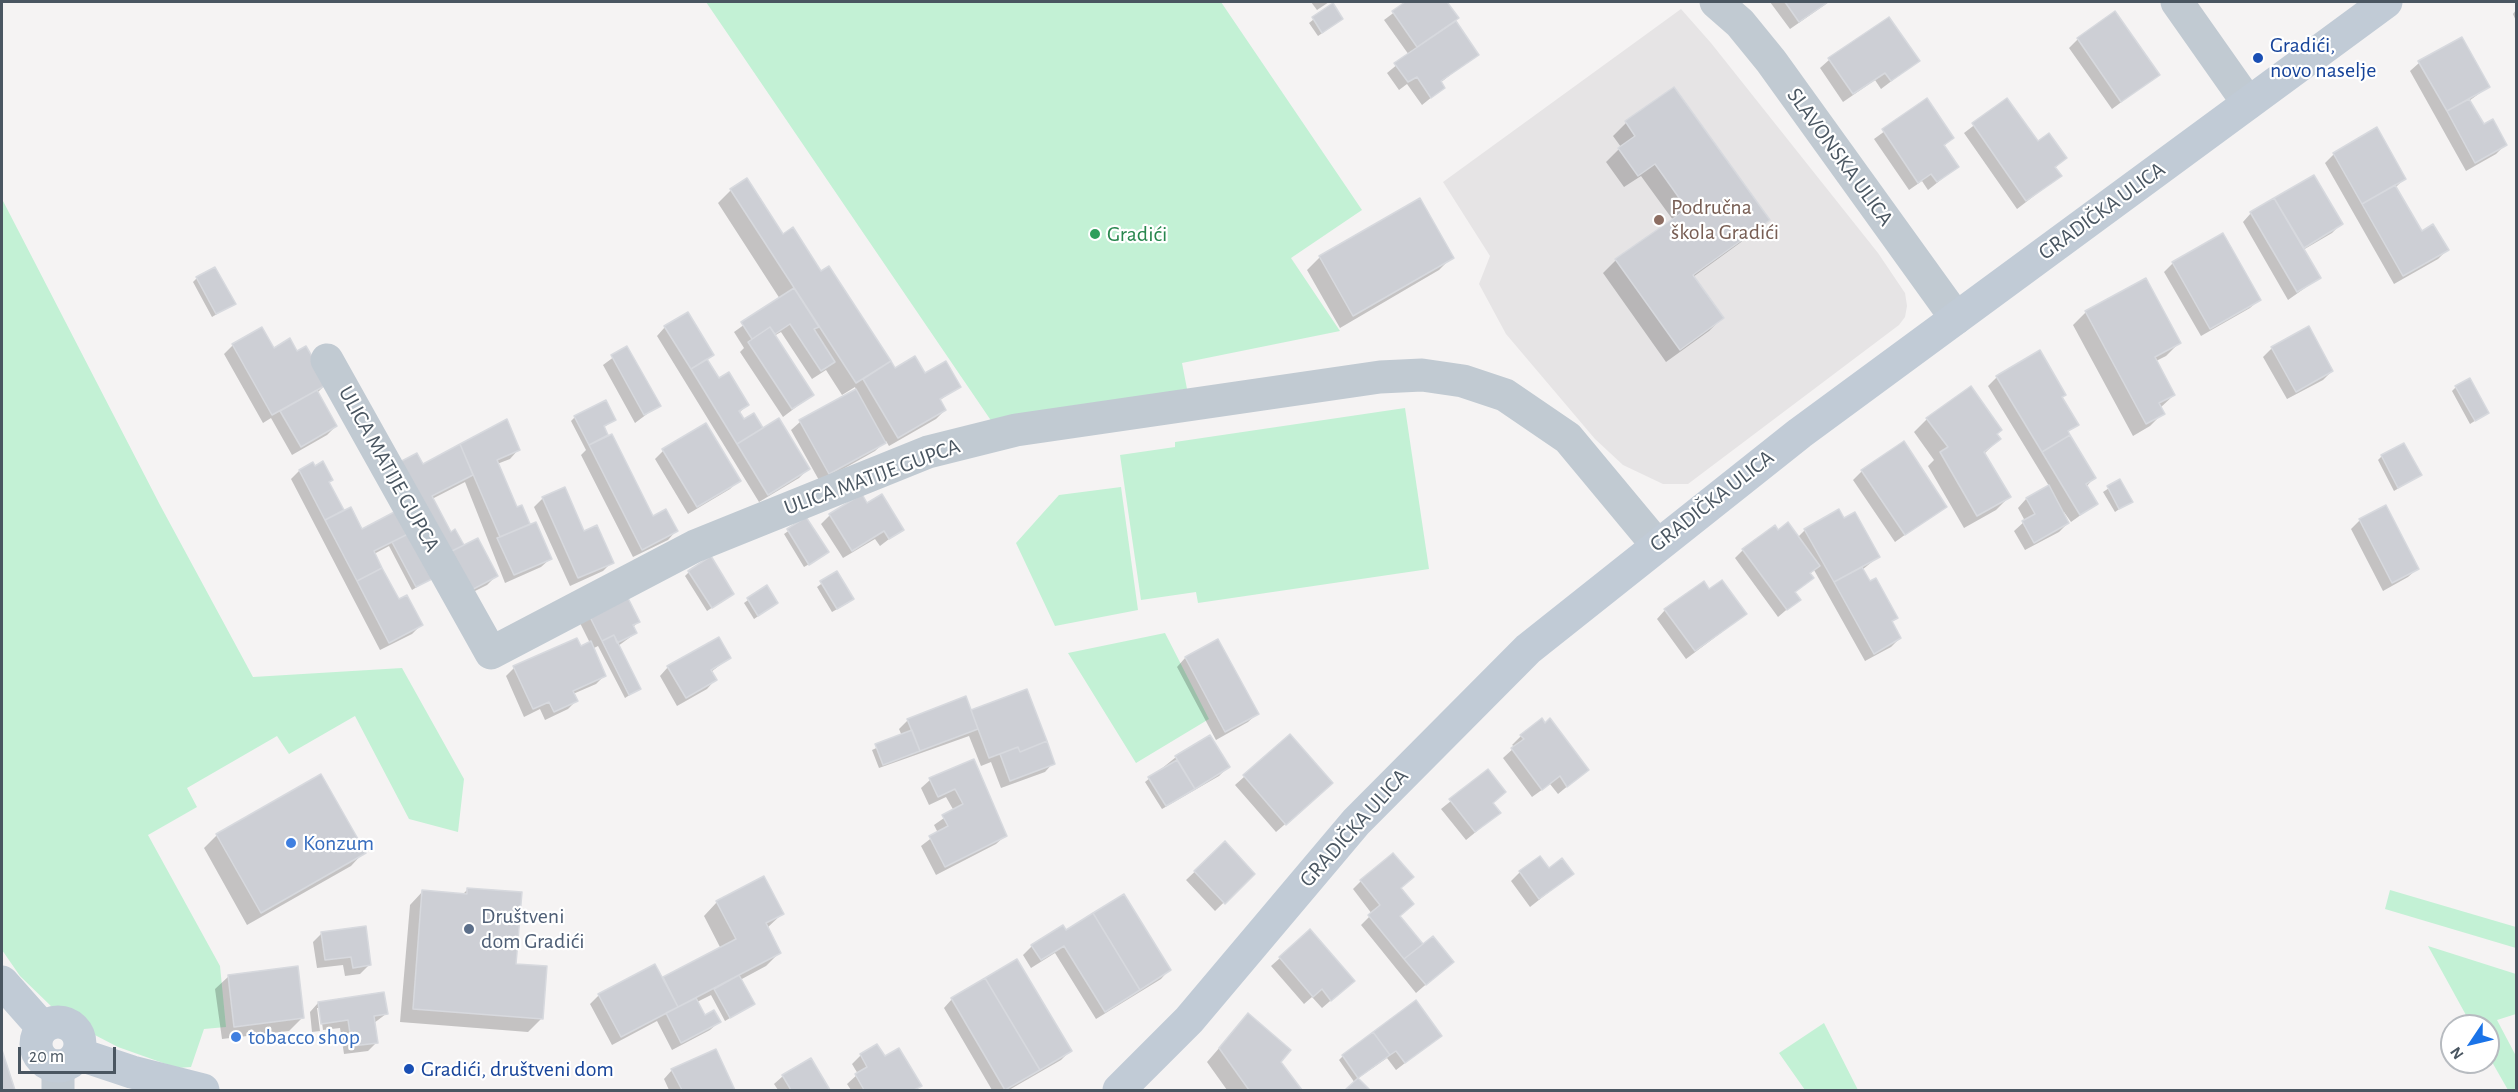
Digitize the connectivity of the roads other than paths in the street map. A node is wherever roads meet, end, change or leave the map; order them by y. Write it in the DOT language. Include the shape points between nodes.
graph roads {
  1 [pos="1716,2"];
  2 [pos="2177,2"];
  3 [pos="2386,2"];
  4 [pos="2248,103"];
  5 [pos="1956,318"];
  6 [pos="327,360"];
  7 [pos="1657,545"];
  8 [pos="2,982"];
  9 [pos="65,1070"];
  10 [pos="203,1090"];
  11 [pos="1119,1090"];
  1 -- 5 [label="street, SLAVONSKA ULICA" via="1740,23 1771,61"];
  2 -- 4 [label="street"];
  3 -- 4 [label="street, GRADIČKA ULICA"];
  4 -- 5 [label="street, GRADIČKA ULICA"];
  5 -- 7 [label="street, GRADIČKA ULICA"];
  6 -- 7 [label="street, ULICA MATIJE GUPCA" via="491,652 695,546 928,452 1016,430 1380,377 1422,375 1453,379 1505,395 1568,438"];
  7 -- 11 [label="street, GRADIČKA ULICA" via="1528,649 1470,705 1356,822 1189,1020"];
  8 -- 9 [label="street" via="42,1027 57,1022 67,1023 75,1030 80,1039"];
  9 -- 10 [label="street" via="142,1075"];
}
